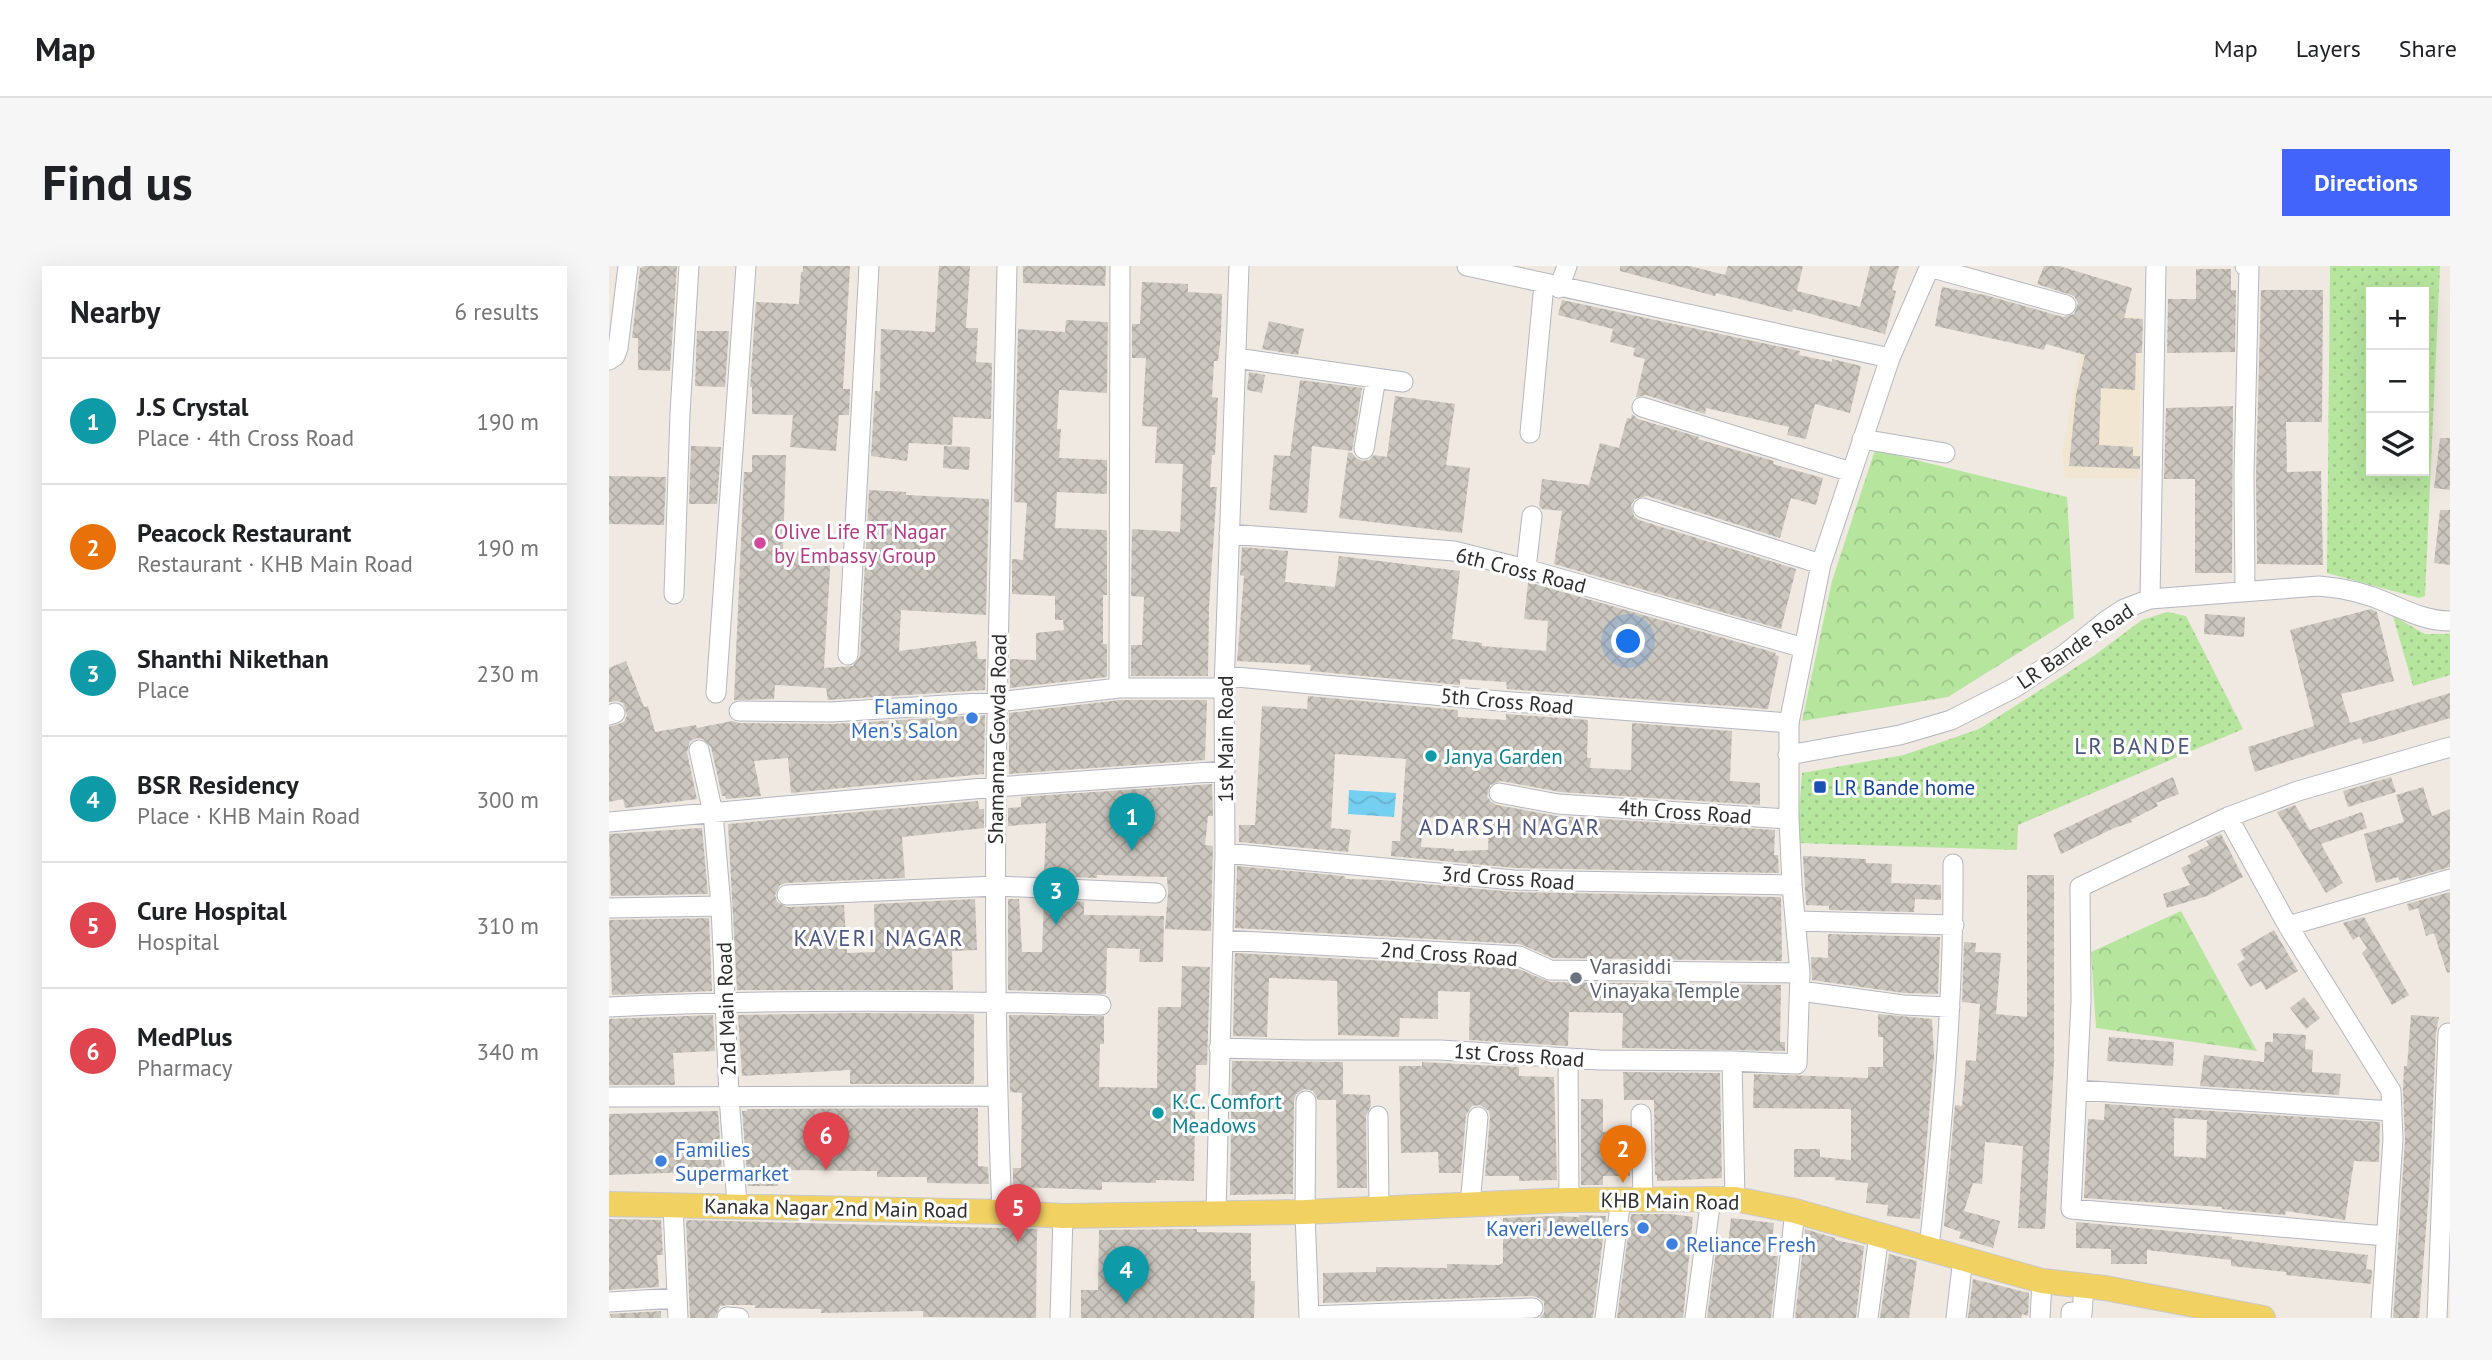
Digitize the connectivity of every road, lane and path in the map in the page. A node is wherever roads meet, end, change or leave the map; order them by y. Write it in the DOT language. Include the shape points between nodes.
graph roads {
  1 [pos="628,266"];
  2 [pos="689,266"];
  3 [pos="745,266"];
  4 [pos="869,266"];
  5 [pos="1007,266"];
  6 [pos="1121,266"];
  7 [pos="1239,266"];
  8 [pos="1567,266"];
  9 [pos="1929,266"];
  10 [pos="2156,266"];
  11 [pos="2245,266"];
  12 [pos="1477,267"];
  13 [pos="1552,286"];
  14 [pos="2066,305"];
  15 [pos="1236,358"];
  16 [pos="1890,358"];
  17 [pos="609,360"];
  18 [pos="1375,378"];
  19 [pos="1403,382"];
  20 [pos="1642,407"];
  21 [pos="1530,433"];
  22 [pos="1862,439"];
  23 [pos="1364,449"];
  24 [pos="1945,453"];
  25 [pos="1851,472"];
  26 [pos="1643,508"];
  27 [pos="1532,516"];
  28 [pos="1229,534"];
  29 [pos="1821,564"];
  30 [pos="1526,569"];
  31 [pos="2245,590"];
  32 [pos="674,594"];
  33 [pos="2150,599"];
  34 [pos="2450,621"];
  35 [pos="1804,648"];
  36 [pos="848,655"];
  37 [pos="1224,682"];
  38 [pos="1119,688"];
  39 [pos="716,693"];
  40 [pos="997,702"];
  41 [pos="739,711"];
  42 [pos="1789,723"];
  43 [pos="2450,747"];
  44 [pos="699,750"];
  45 [pos="1788,755"];
  46 [pos="1225,771"];
  47 [pos="995,787"];
  48 [pos="1499,793"];
  49 [pos="713,813"];
  50 [pos="2228,817"];
  51 [pos="1789,818"];
  52 [pos="609,822"];
  53 [pos="1225,853"];
  54 [pos="1953,864"];
  55 [pos="2450,879"];
  56 [pos="1792,885"];
  57 [pos="997,886"];
  58 [pos="1156,893"];
  59 [pos="787,895"];
  60 [pos="722,906"];
  61 [pos="609,908"];
  62 [pos="1796,921"];
  63 [pos="1954,925"];
  64 [pos="2288,926"];
  65 [pos="1223,940"];
  66 [pos="1800,982"];
  67 [pos="725,1002"];
  68 [pos="997,1002"];
  69 [pos="1101,1005"];
  70 [pos="609,1007"];
  71 [pos="1950,1007"];
  72 [pos="2448,1033"];
  73 [pos="1219,1048"];
  74 [pos="1568,1058"];
  75 [pos="1732,1061"];
  76 [pos="2078,1090"];
  77 [pos="996,1096"];
  78 [pos="609,1097"];
  79 [pos="729,1097"];
  80 [pos="1306,1101"];
  81 [pos="2392,1111"];
  82 [pos="1641,1114"];
  83 [pos="1378,1116"];
  84 [pos="1478,1117"];
  85 [pos="1723,1198"];
  86 [pos="1632,1199"];
  87 [pos="1569,1200"];
  88 [pos="609,1204"];
  89 [pos="673,1205"];
  90 [pos="737,1205"];
  91 [pos="1470,1205"];
  92 [pos="1379,1209"];
  93 [pos="1795,1211"];
  94 [pos="1002,1212"];
  95 [pos="1305,1212"];
  96 [pos="1216,1213"];
  97 [pos="1063,1216"];
  98 [pos="1878,1234"];
  99 [pos="2386,1236"];
  100 [pos="1929,1248"];
  101 [pos="1963,1258"];
  102 [pos="2042,1281"];
  103 [pos="2084,1286"];
  104 [pos="677,1298"];
  105 [pos="609,1303"];
  106 [pos="1533,1308"];
  107 [pos="726,1317"];
  108 [pos="1309,1317"];
  109 [pos="2085,1317"];
  110 [pos="678,1318"];
  111 [pos="739,1318"];
  112 [pos="1060,1318"];
  113 [pos="1605,1318"];
  114 [pos="1695,1318"];
  115 [pos="1783,1318"];
  116 [pos="1868,1318"];
  117 [pos="1956,1318"];
  118 [pos="2040,1318"];
  119 [pos="2263,1318"];
  120 [pos="2381,1318"];
  121 [pos="2437,1318"];
  1 -- 17 [label="street" via="618,348"];
  2 -- 32 [label="street"];
  3 -- 39 [label="street"];
  4 -- 36 [label="street"];
  5 -- 40 [label="street, Shamanna Gowda Road"];
  6 -- 38 [label="street"];
  7 -- 15 [label="street, 1st Main Road"];
  8 -- 13 [label="street"];
  9 -- 14 [label="street"];
  9 -- 16 [label="street"];
  10 -- 33 [label="street"];
  11 -- 31 [label="street" via="2249,266"];
  12 -- 13 [label="street"];
  13 -- 16 [label="street"];
  13 -- 21 [label="street"];
  15 -- 18 [label="street"];
  15 -- 28 [label="street, 1st Main Road"];
  16 -- 22 [label="street"];
  18 -- 19 [label="street"];
  18 -- 23 [label="street"];
  20 -- 25 [label="street"];
  22 -- 24 [label="street"];
  22 -- 25 [label="street"];
  25 -- 29 [label="street"];
  26 -- 29 [label="street"];
  27 -- 30 [label="street"];
  28 -- 30 [label="street, 6th Cross Road" via="1454,551"];
  28 -- 37 [label="street, 1st Main Road"];
  29 -- 35 [label="street"];
  30 -- 35 [label="street, 6th Cross Road"];
  31 -- 33 [label="street, LR Bande Road"];
  31 -- 34 [label="street, LR Bande Road" via="2300,585 2342,588 2410,614"];
  33 -- 45 [label="street, LR Bande Road" via="2107,620 2014,688 1951,720 1900,735"];
  35 -- 42 [label="street"];
  37 -- 38 [label="street, 5th Cross Road"];
  37 -- 42 [label="street, 5th Cross Road"];
  37 -- 46 [label="street, 1st Main Road"];
  38 -- 40 [label="street, 5th Cross Road"];
  40 -- 41 [label="street, 5th Cross Road" via="831,712"];
  40 -- 47 [label="street, Shamanna Gowda Road"];
  42 -- 45 [label="street"];
  43 -- 50 [label="street" via="2298,791"];
  44 -- 49 [label="street, 2nd Main Road"];
  45 -- 51 [label="street"];
  46 -- 47 [label="street"];
  46 -- 53 [label="street, 1st Main Road"];
  47 -- 49 [label="street"];
  47 -- 57 [label="street, Shamanna Gowda Road"];
  48 -- 51 [label="street, 4th Cross Road" via="1558,804"];
  49 -- 52 [label="street"];
  49 -- 60 [label="street, 2nd Main Road"];
  50 -- 64 [label="street"];
  50 -- 76 [label="street" via="2080,887"];
  51 -- 56 [label="street"];
  53 -- 56 [label="street, 3rd Cross Road" via="1514,880"];
  53 -- 65 [label="street, 1st Main Road"];
  54 -- 63 [label="street"];
  55 -- 64 [label="street"];
  56 -- 62 [label="street"];
  57 -- 58 [label="street"];
  57 -- 59 [label="street"];
  57 -- 68 [label="street, Shamanna Gowda Road"];
  60 -- 61 [label="street"];
  60 -- 67 [label="street, 2nd Main Road"];
  62 -- 63 [label="street"];
  62 -- 66 [label="street"];
  63 -- 71 [label="street"];
  64 -- 81 [label="street" via="2387,1081"];
  65 -- 66 [label="street, 2nd Cross Road" via="1519,956 1550,970"];
  65 -- 73 [label="street, 1st Main Road"];
  66 -- 71 [label="street, 2nd Cross Road" via="1903,1004"];
  66 -- 75 [label="street, 1st Cross Road" via="1797,1064"];
  67 -- 68 [label="street"];
  67 -- 70 [label="street"];
  67 -- 79 [label="street, 2nd Main Road"];
  68 -- 69 [label="street"];
  68 -- 77 [label="street, Shamanna Gowda Road"];
  71 -- 100 [label="street"];
  72 -- 121 [label="street"];
  73 -- 74 [label="street, 1st Cross Road" via="1440,1050"];
  73 -- 96 [label="street, 1st Main Road"];
  74 -- 75 [label="street, 1st Cross Road"];
  74 -- 87 [label="street"];
  75 -- 85 [label="street"];
  76 -- 81 [label="street"];
  76 -- 99 [label="street" via="2071,1209"];
  77 -- 79 [label="street"];
  77 -- 94 [label="street, Shamanna Gowda Road"];
  78 -- 79 [label="street"];
  79 -- 90 [label="street, 2nd Main Road"];
  80 -- 95 [label="street"];
  81 -- 99 [label="street"];
  82 -- 86 [label="street"];
  83 -- 92 [label="street"];
  84 -- 91 [label="street"];
  85 -- 86 [label="main road, KHB Main Road"];
  85 -- 93 [label="main road, KHB Main Road"];
  85 -- 114 [label="street"];
  86 -- 87 [label="main road, KHB Main Road"];
  86 -- 113 [label="street"];
  87 -- 91 [label="main road, KHB Main Road"];
  88 -- 89 [label="main road, Kanaka Nagar 2nd Main Road"];
  89 -- 90 [label="main road, Kanaka Nagar 2nd Main Road"];
  89 -- 104 [label="street"];
  90 -- 94 [label="main road, Kanaka Nagar 2nd Main Road"];
  91 -- 92 [label="main road, KHB Main Road"];
  92 -- 95 [label="main road, KHB Main Road"];
  93 -- 98 [label="main road, KHB Main Road"];
  93 -- 115 [label="street"];
  94 -- 97 [label="main road, Kanaka Nagar 2nd Main Road"];
  95 -- 96 [label="main road, KHB Main Road"];
  95 -- 108 [label="street"];
  96 -- 97 [label="main road, KHB Main Road"];
  97 -- 112 [label="street"];
  98 -- 100 [label="main road, KHB Main Road"];
  98 -- 116 [label="street"];
  99 -- 120 [label="street"];
  100 -- 101 [label="main road, KHB Main Road"];
  101 -- 102 [label="main road, KHB Main Road"];
  101 -- 117 [label="street"];
  102 -- 103 [label="main road, KHB Main Road"];
  102 -- 118 [label="street"];
  103 -- 109 [label="street"];
  103 -- 119 [label="main road, KHB Main Road"];
  104 -- 105 [label="street"];
  104 -- 110 [label="street"];
  106 -- 108 [label="street"];
  107 -- 111 [label="street"];
}
